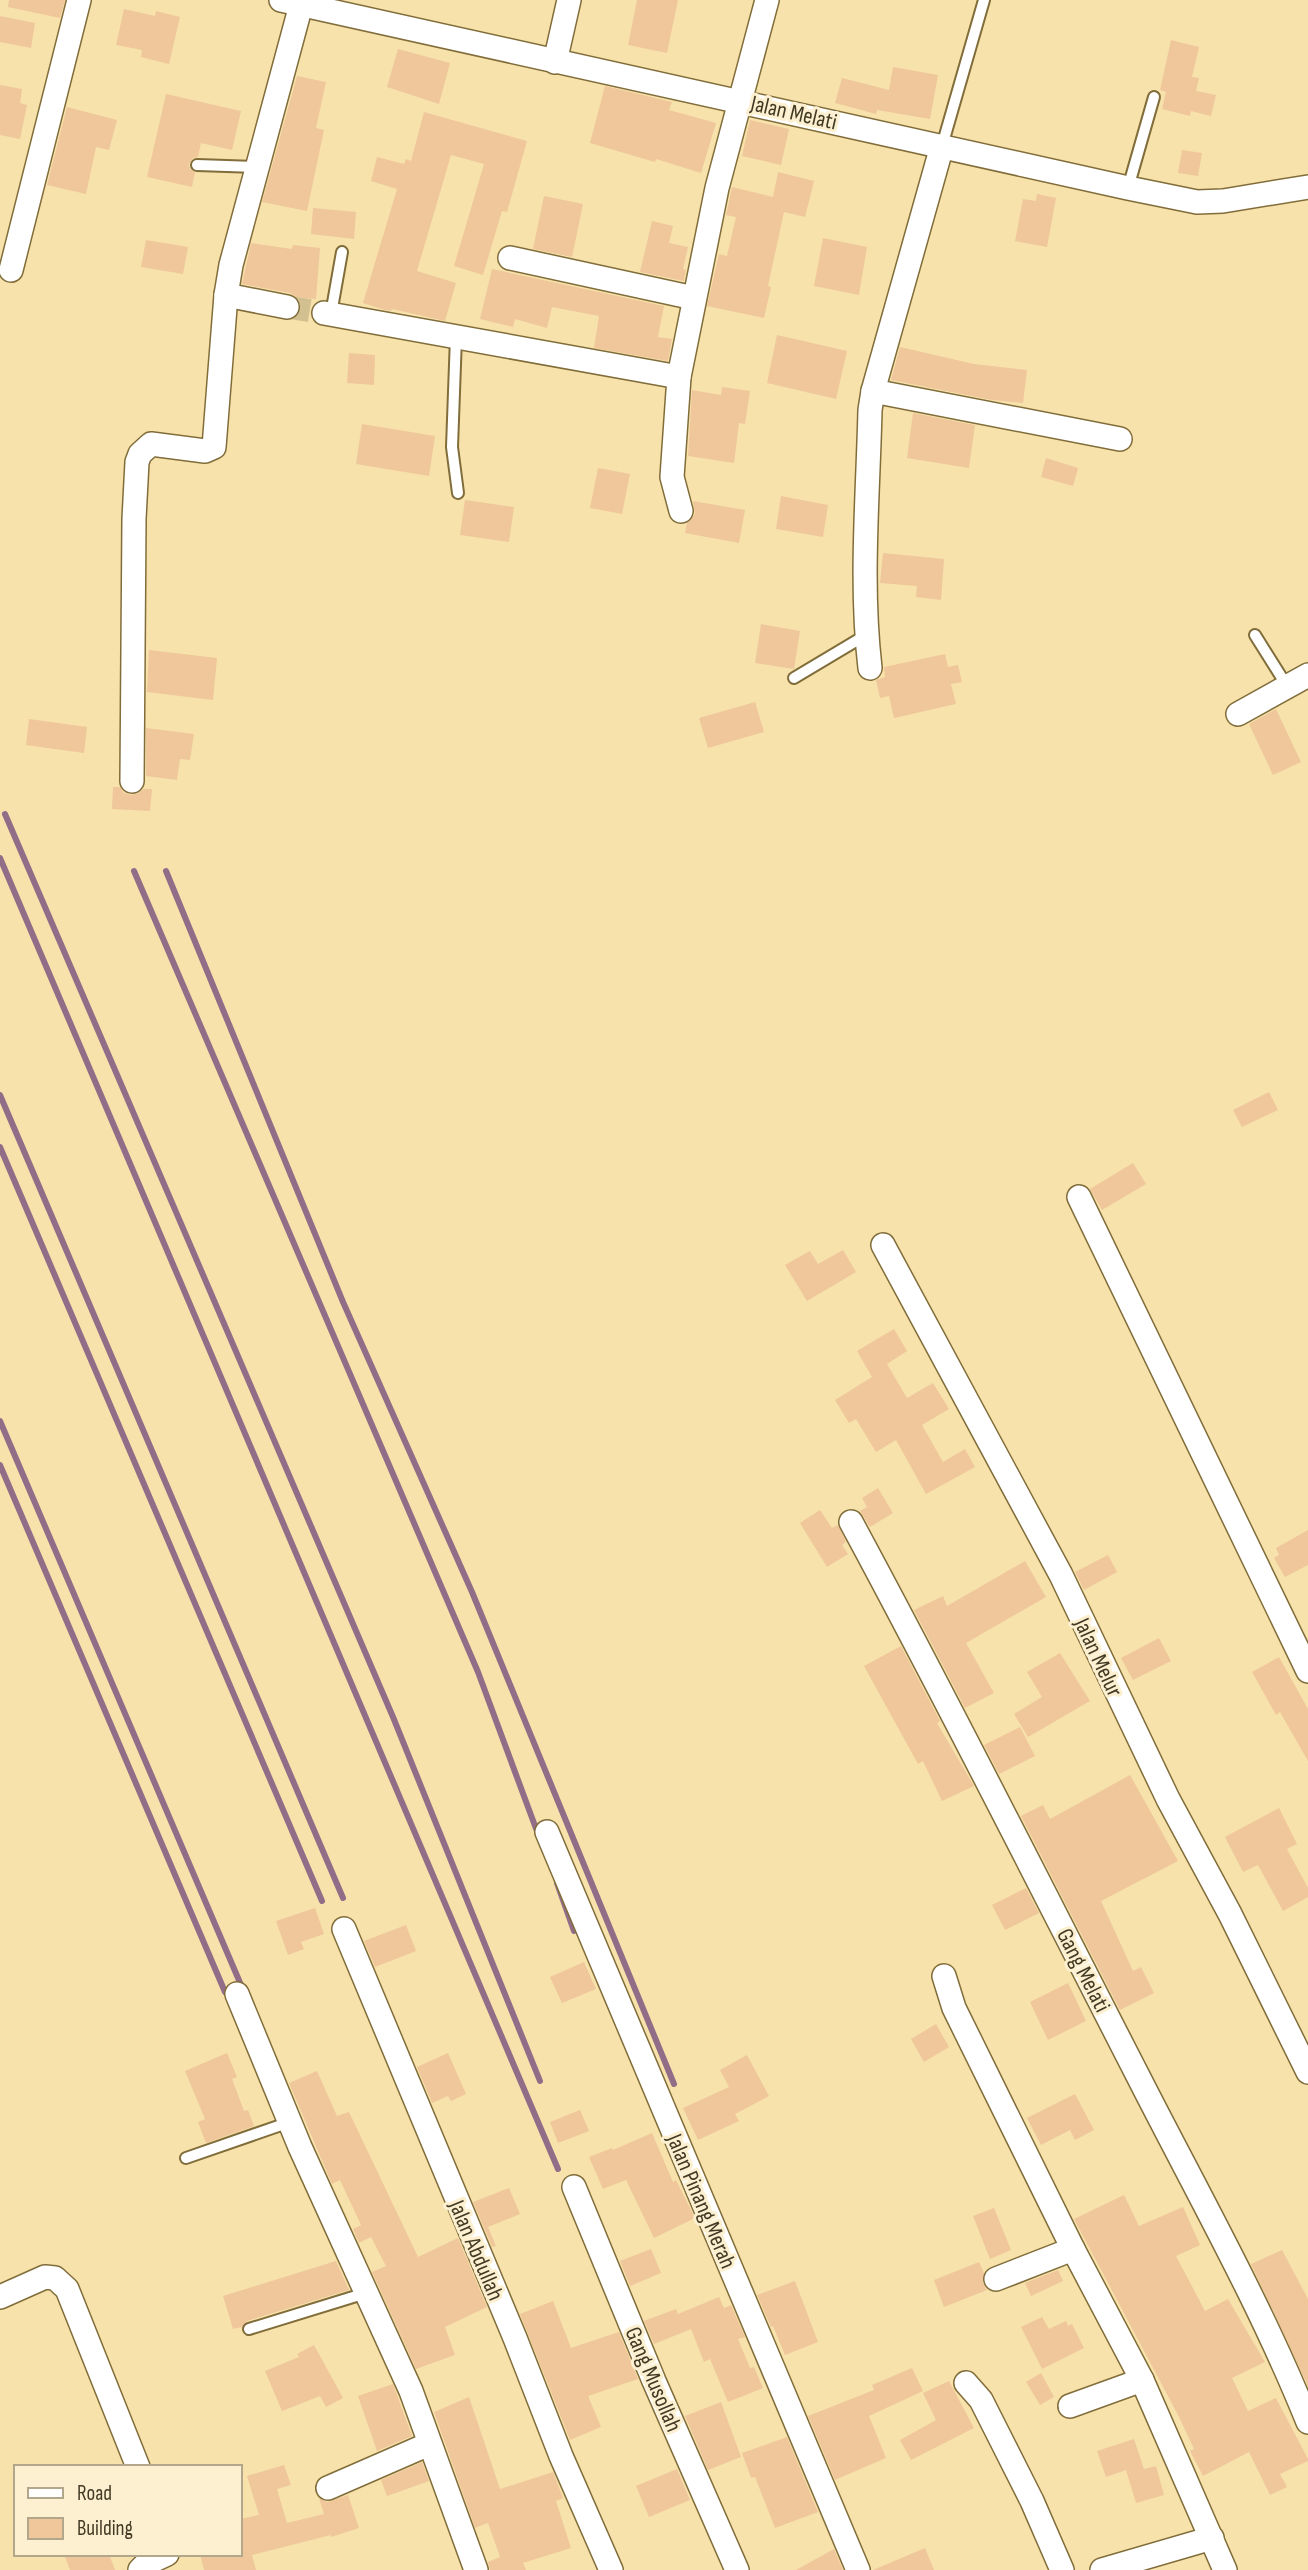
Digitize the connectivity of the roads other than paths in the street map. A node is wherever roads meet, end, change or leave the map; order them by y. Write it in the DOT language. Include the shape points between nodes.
graph roads {
  1 [pos="79,0"];
  2 [pos="569,0"];
  3 [pos="767,0"];
  4 [pos="984,0"];
  5 [pos="292,2"];
  6 [pos="555,62"];
  7 [pos="1154,97"];
  8 [pos="739,100"];
  9 [pos="942,146"];
  10 [pos="197,165"];
  11 [pos="257,167"];
  12 [pos="1308,187"];
  13 [pos="1128,188"];
  14 [pos="342,252"];
  15 [pos="510,257"];
  16 [pos="11,270"];
  17 [pos="226,295"];
  18 [pos="694,298"];
  19 [pos="287,307"];
  20 [pos="328,314"];
  21 [pos="456,337"];
  22 [pos="679,377"];
  23 [pos="873,391"];
  24 [pos="1120,439"];
  25 [pos="458,493"];
  26 [pos="681,511"];
  27 [pos="866,635"];
  28 [pos="1255,635"];
  29 [pos="870,668"];
  30 [pos="1308,675"];
  31 [pos="794,678"];
  32 [pos="1287,686"];
  33 [pos="1238,714"];
  34 [pos="132,781"];
  35 [pos="1079,1197"];
  36 [pos="883,1245"];
  37 [pos="851,1522"];
  38 [pos="1308,1671"];
  39 [pos="547,1832"];
  40 [pos="344,1929"];
  41 [pos="944,1976"];
  42 [pos="237,1994"];
  43 [pos="1308,2072"];
  44 [pos="290,2122"];
  45 [pos="186,2158"];
  46 [pos="574,2187"];
  47 [pos="1073,2249"];
  48 [pos="996,2279"];
  49 [pos="366,2292"];
  50 [pos="0,2297"];
  51 [pos="248,2329"];
  52 [pos="1142,2380"];
  53 [pos="966,2383"];
  54 [pos="1070,2406"];
  55 [pos="1308,2422"];
  56 [pos="429,2444"];
  57 [pos="137,2465"];
  58 [pos="328,2488"];
  59 [pos="1212,2538"];
  60 [pos="163,2556"];
  61 [pos="139,2570"];
  62 [pos="477,2570"];
  63 [pos="611,2570"];
  64 [pos="737,2570"];
  65 [pos="858,2570"];
  66 [pos="1062,2570"];
  67 [pos="1102,2570"];
  68 [pos="1225,2570"];
  1 -- 16 [label="street"];
  2 -- 6 [label="street"];
  3 -- 8 [label="street"];
  4 -- 9 [label="lane"];
  5 -- 6 [label="street, Jalan Melati"];
  5 -- 11 [label="street"];
  6 -- 8 [label="street, Jalan Melati"];
  7 -- 13 [label="lane"];
  8 -- 9 [label="street, Jalan Melati"];
  8 -- 18 [label="street"];
  9 -- 13 [label="street, Jalan Melati"];
  9 -- 23 [label="street"];
  10 -- 11 [label="lane"];
  11 -- 17 [label="street"];
  12 -- 13 [label="street, Jalan Melati" via="1197,202"];
  14 -- 20 [label="lane"];
  15 -- 18 [label="street"];
  17 -- 19 [label="street"];
  17 -- 34 [label="street" via="214,447 205,451 151,444 136,462"];
  18 -- 22 [label="street"];
  20 -- 21 [label="street"];
  21 -- 22 [label="street"];
  21 -- 25 [label="lane" via="452,447"];
  22 -- 26 [label="street" via="672,477"];
  23 -- 24 [label="street"];
  23 -- 27 [label="street"];
  27 -- 29 [label="street"];
  27 -- 31 [label="lane"];
  28 -- 32 [label="lane"];
  30 -- 32 [label="street"];
  32 -- 33 [label="street"];
  35 -- 38 [label="street"];
  36 -- 43 [label="street, Jalan Melur" via="1003,1464"];
  37 -- 55 [label="street, Gang Melati" via="1205,2204"];
  39 -- 65 [label="street, Jalan Pinang Merah"];
  40 -- 63 [label="street, Jalan Abdullah"];
  41 -- 47 [label="street" via="954,2008"];
  42 -- 44 [label="street"];
  44 -- 45 [label="lane"];
  44 -- 49 [label="street"];
  46 -- 64 [label="street, Gang Musollah"];
  47 -- 48 [label="street"];
  47 -- 52 [label="street"];
  49 -- 51 [label="lane"];
  49 -- 56 [label="street" via="411,2391"];
  50 -- 57 [label="street" via="45,2277 55,2278 67,2288"];
  52 -- 54 [label="street"];
  52 -- 59 [label="street"];
  53 -- 66 [label="street" via="981,2400"];
  56 -- 58 [label="street"];
  56 -- 62 [label="street"];
  59 -- 67 [label="street"];
  59 -- 68 [label="street"];
  60 -- 61 [label="street"];
}
